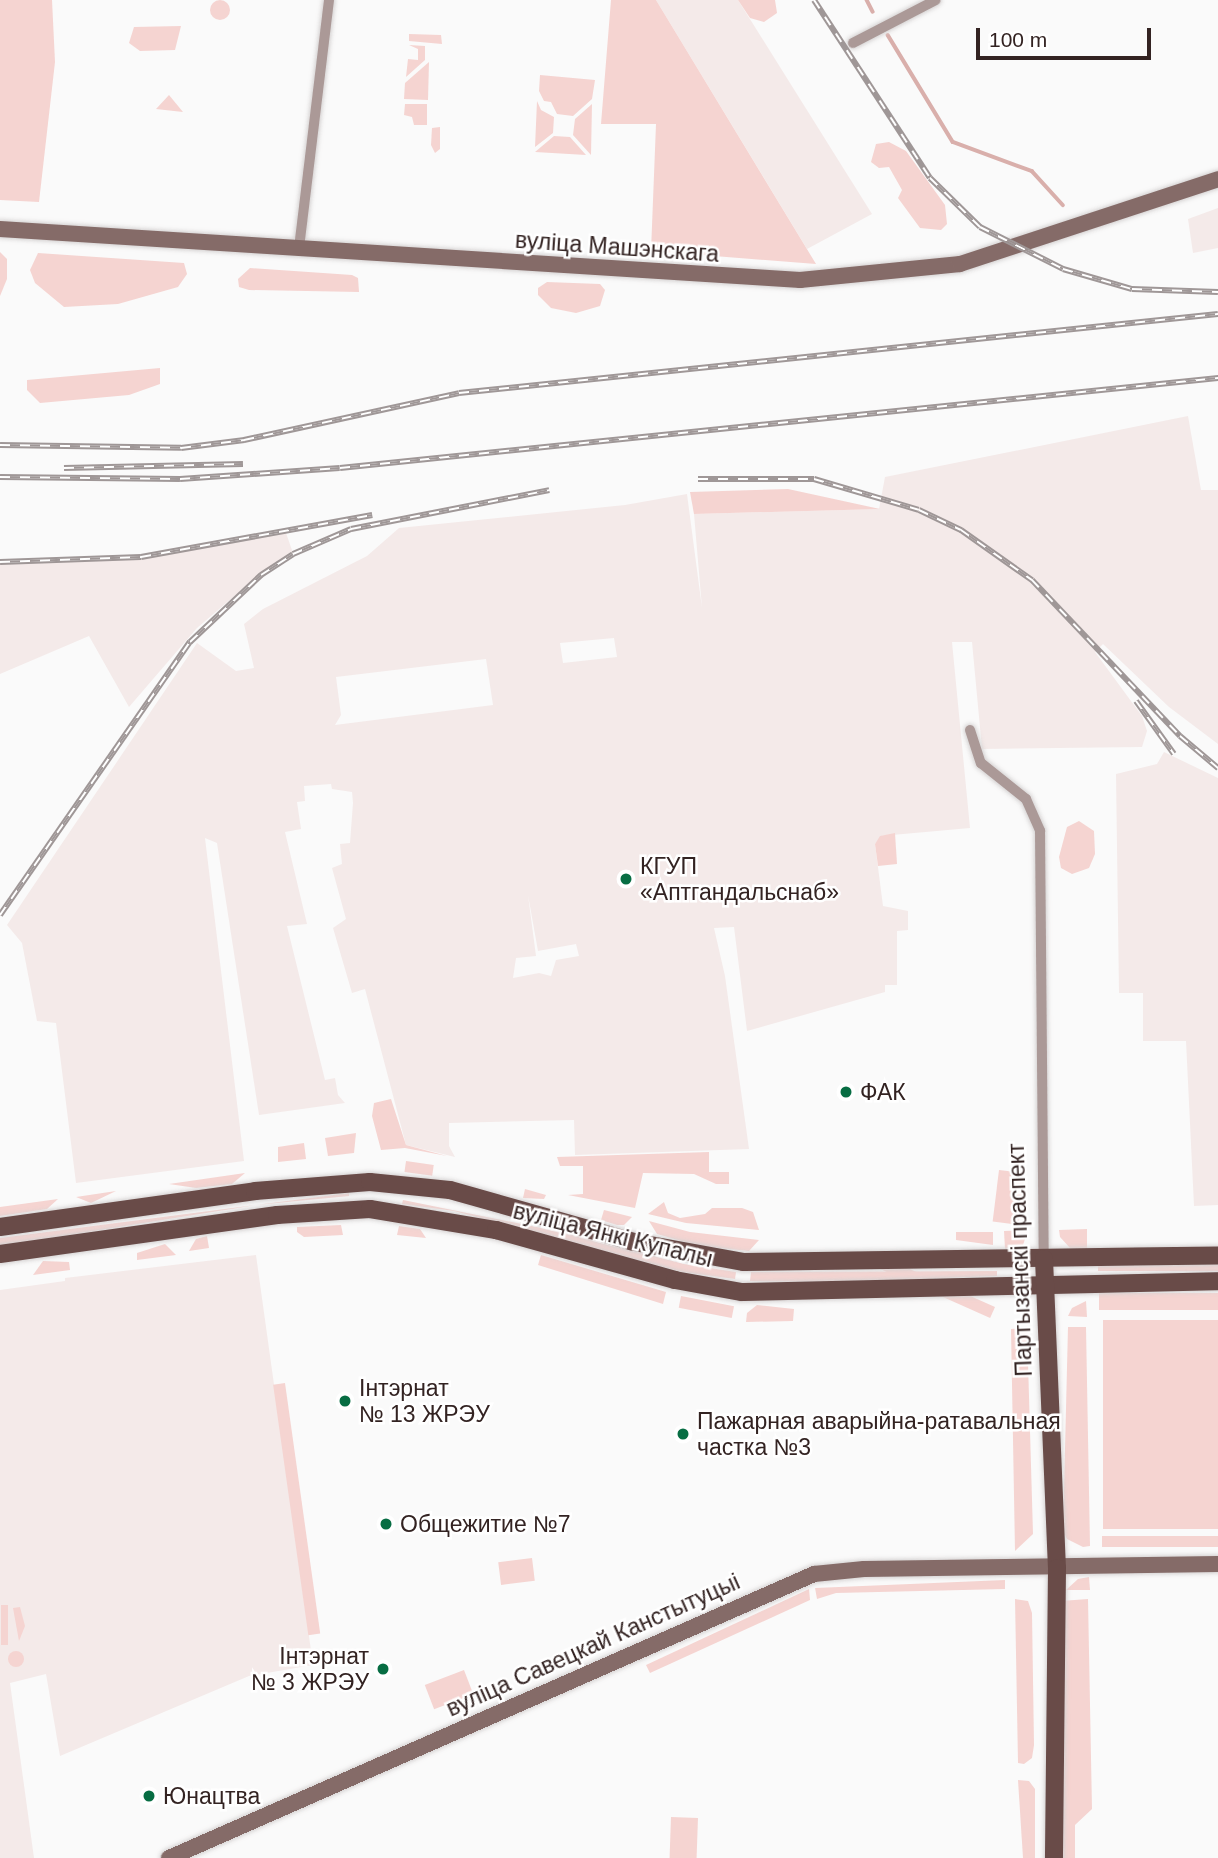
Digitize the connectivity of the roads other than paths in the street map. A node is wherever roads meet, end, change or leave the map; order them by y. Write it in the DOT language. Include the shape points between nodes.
graph roads {
  1 [pos="329,0"];
  2 [pos="936,0"];
  3 [pos="853,43"];
  4 [pos="1218,179"];
  5 [pos="0,229"];
  6 [pos="299,248"];
  7 [pos="970,730"];
  8 [pos="370,1182"];
  9 [pos="370,1209"];
  10 [pos="0,1227"];
  11 [pos="0,1254"];
  12 [pos="1218,1255"];
  13 [pos="1044,1259"];
  14 [pos="1218,1281"];
  15 [pos="1044,1287"];
  16 [pos="1218,1564"];
  17 [pos="1057,1568"];
  18 [pos="169,1858"];
  19 [pos="1054,1858"];
  1 -- 6 [label="street"];
  2 -- 3 [label="street"];
  4 -- 6 [label="main road, вуліца Машэнскага" via="961,264 858,276 744,278"];
  5 -- 6 [label="main road, вуліца Машэнскага"];
  7 -- 13 [label="street, Партызанскі праспект" via="981,763 1026,799 1040,831"];
  8 -- 9 [label="main road"];
  8 -- 10 [label="main road, вуліца Янкі Купалы" via="255,1191"];
  8 -- 13 [label="main road, вуліца Янкі Купалы" via="450,1190 712,1259 808,1264"];
  9 -- 11 [label="main road, вуліца Янкі Купалы" via="277,1215"];
  9 -- 15 [label="main road, вуліца Янкі Купалы" via="496,1230 675,1280 742,1292"];
  12 -- 13 [label="main road, вуліца Янкі Купалы"];
  13 -- 15 [label="main road, Партызанскі праспект"];
  14 -- 15 [label="main road, вуліца Янкі Купалы"];
  15 -- 17 [label="main road, Партызанскі праспект"];
  16 -- 17 [label="main road, вуліца Савецкай Канстытуцыі"];
  17 -- 18 [label="main road, вуліца Савецкай Канстытуцыі" via="814,1574"];
  17 -- 19 [label="main road, Партызанскі праспект"];
}
